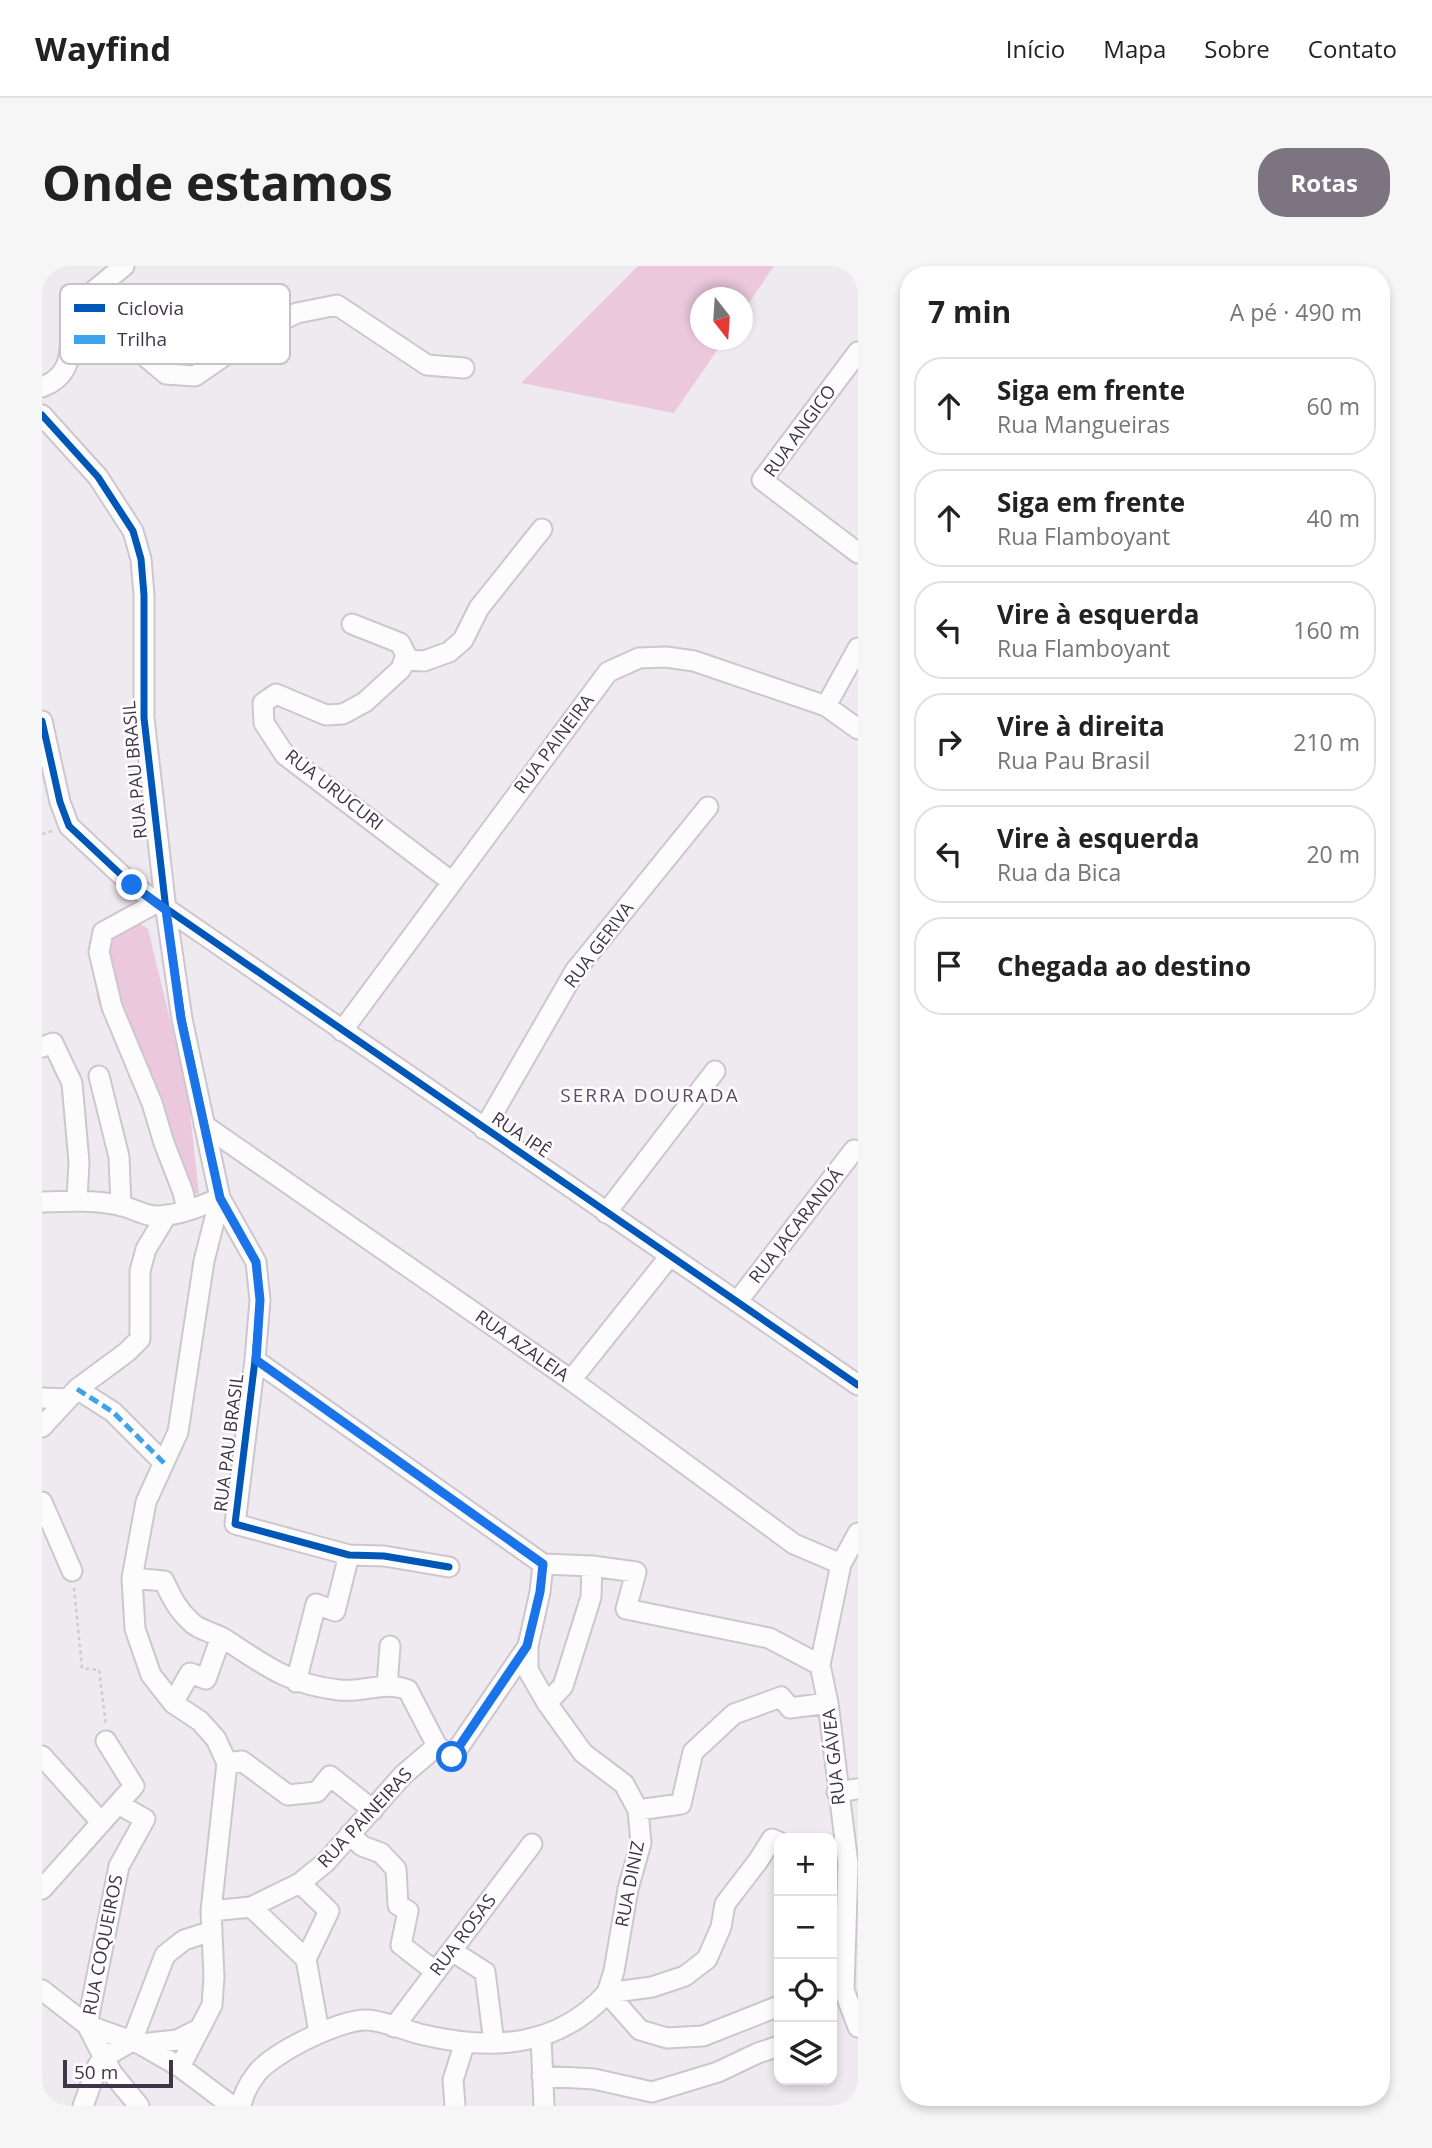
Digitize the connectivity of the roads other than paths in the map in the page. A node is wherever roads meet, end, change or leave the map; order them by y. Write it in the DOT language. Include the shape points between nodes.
graph roads {
  1 [pos="124,266"];
  2 [pos="102,284"];
  3 [pos="290,316"];
  4 [pos="858,352"];
  5 [pos="67,364"];
  6 [pos="154,364"];
  7 [pos="212,364"];
  8 [pos="464,368"];
  9 [pos="42,387"];
  10 [pos="46,426"];
  11 [pos="542,529"];
  12 [pos="858,553"];
  13 [pos="352,624"];
  14 [pos="858,648"];
  15 [pos="405,660"];
  16 [pos="826,706"];
  17 [pos="42,721"];
  18 [pos="858,729"];
  19 [pos="708,807"];
  20 [pos="452,882"];
  21 [pos="161,907"];
  22 [pos="342,1031"];
  23 [pos="42,1047"];
  24 [pos="715,1070"];
  25 [pos="99,1076"];
  26 [pos="204,1125"];
  27 [pos="484,1129"];
  28 [pos="854,1150"];
  29 [pos="220,1198"];
  30 [pos="77,1200"];
  31 [pos="42,1202"];
  32 [pos="121,1206"];
  33 [pos="187,1210"];
  34 [pos="607,1213"];
  35 [pos="166,1216"];
  36 [pos="670,1256"];
  37 [pos="737,1302"];
  38 [pos="256,1360"];
  39 [pos="571,1380"];
  40 [pos="858,1385"];
  41 [pos="72,1394"];
  42 [pos="42,1398"];
  43 [pos="42,1427"];
  44 [pos="164,1463"];
  45 [pos="42,1502"];
  46 [pos="858,1533"];
  47 [pos="349,1555"];
  48 [pos="543,1564"];
  49 [pos="841,1564"];
  50 [pos="592,1566"];
  51 [pos="449,1567"];
  52 [pos="72,1571"];
  53 [pos="132,1578"];
  54 [pos="221,1637"];
  55 [pos="390,1646"];
  56 [pos="527,1646"];
  57 [pos="820,1665"];
  58 [pos="296,1682"];
  59 [pos="387,1686"];
  60 [pos="173,1703"];
  61 [pos="547,1703"];
  62 [pos="828,1703"];
  63 [pos="106,1741"];
  64 [pos="437,1746"];
  65 [pos="42,1756"];
  66 [pos="226,1763"];
  67 [pos="858,1789"];
  68 [pos="837,1792"];
  69 [pos="118,1804"];
  70 [pos="373,1810"];
  71 [pos="638,1810"];
  72 [pos="101,1822"];
  73 [pos="351,1834"];
  74 [pos="774,1842"];
  75 [pos="532,1844"];
  76 [pos="840,1862"];
  77 [pos="300,1883"];
  78 [pos="42,1889"];
  79 [pos="251,1907"];
  80 [pos="212,1921"];
  81 [pos="452,1951"];
  82 [pos="306,1958"];
  83 [pos="436,1972"];
  84 [pos="42,1990"];
  85 [pos="838,1992"];
  86 [pos="607,1993"];
  87 [pos="774,2008"];
  88 [pos="87,2025"];
  89 [pos="394,2027"];
  90 [pos="858,2027"];
  91 [pos="199,2029"];
  92 [pos="319,2032"];
  93 [pos="541,2038"];
  94 [pos="136,2042"];
  95 [pos="465,2042"];
  96 [pos="494,2043"];
  97 [pos="774,2048"];
  98 [pos="103,2058"];
  99 [pos="180,2067"];
  100 [pos="542,2076"];
  101 [pos="83,2106"];
  102 [pos="139,2106"];
  103 [pos="232,2106"];
  104 [pos="241,2106"];
  105 [pos="455,2106"];
  106 [pos="544,2106"];
  1 -- 2 [label="street"];
  3 -- 8 [label="street" via="337,305 428,365"];
  4 -- 12 [label="street, RUA ANGICO" via="762,480"];
  5 -- 9 [label="street" via="65,373"];
  6 -- 7 [label="street" via="166,374 195,376"];
  10 -- 21 [label="street, RUA PAU BRASIL" via="97,477 133,531 141,559 144,718"];
  11 -- 15 [label="street" via="479,608 463,640 449,652 424,661"];
  13 -- 15 [label="street" via="400,643"];
  14 -- 16 [label="street"];
  15 -- 20 [label="street, RUA URUCURI" via="365,702 344,714 326,715 276,694 263,703 264,723 285,754"];
  16 -- 18 [label="street, RUA PAINEIRA"];
  16 -- 20 [label="street, RUA PAINEIRA" via="694,661 639,658 608,672"];
  17 -- 21 [label="street, RUA IPÊ" via="69,826"];
  19 -- 27 [label="street, RUA GERIVA" via="575,971"];
  20 -- 22 [label="street, RUA PAINEIRA"];
  21 -- 22 [label="street, RUA IPÊ"];
  21 -- 26 [label="street, RUA PAU BRASIL"];
  21 -- 33 [label="street" via="103,933 99,952 113,1007 152,1103"];
  22 -- 27 [label="street, RUA IPÊ"];
  23 -- 30 [label="street" via="53,1043 72,1083 79,1162"];
  24 -- 34 [label="street"];
  25 -- 32 [label="street" via="119,1157"];
  26 -- 29 [label="street, RUA PAU BRASIL"];
  26 -- 39 [label="street, RUA AZALEIA"];
  27 -- 34 [label="street, RUA IPÊ"];
  28 -- 37 [label="street, RUA JACARANDÁ"];
  29 -- 33 [label="street"];
  29 -- 38 [label="street, RUA PAU BRASIL" via="256,1262 260,1300"];
  29 -- 44 [label="street" via="204,1261 178,1432"];
  30 -- 31 [label="street"];
  30 -- 32 [label="street"];
  32 -- 35 [label="street" via="140,1214"];
  33 -- 35 [label="street"];
  34 -- 36 [label="street, RUA IPÊ"];
  35 -- 41 [label="street" via="146,1249 140,1270 141,1339"];
  36 -- 37 [label="street, RUA IPÊ"];
  36 -- 39 [label="street"];
  37 -- 40 [label="street, RUA IPÊ"];
  38 -- 47 [label="street, RUA PAU BRASIL" via="235,1524"];
  38 -- 48 [label="street"];
  39 -- 49 [label="street, RUA AZALEIA" via="794,1544"];
  41 -- 42 [label="street"];
  41 -- 43 [label="street"];
  41 -- 44 [label="street" via="113,1412"];
  44 -- 53 [label="street" via="146,1502"];
  45 -- 52 [label="street"];
  46 -- 49 [label="street, RUA GÁVEA"];
  47 -- 51 [label="street"];
  47 -- 58 [label="street" via="335,1611 316,1604"];
  48 -- 50 [label="street"];
  48 -- 56 [label="street"];
  49 -- 57 [label="street, RUA GÁVEA"];
  50 -- 57 [label="street" via="636,1572 626,1609 769,1638"];
  50 -- 61 [label="street" via="591,1597 563,1686"];
  53 -- 54 [label="street" via="164,1581 177,1608 192,1625"];
  53 -- 60 [label="street" via="135,1629 151,1675"];
  54 -- 58 [label="street" via="259,1664"];
  54 -- 60 [label="street" via="206,1679 190,1673"];
  55 -- 59 [label="street"];
  56 -- 61 [label="street, RUA DINIZ" via="528,1670"];
  56 -- 64 [label="street" via="452,1757"];
  57 -- 62 [label="street, RUA GÁVEA"];
  58 -- 59 [label="street" via="342,1691"];
  59 -- 64 [label="street" via="408,1690"];
  60 -- 66 [label="street" via="200,1721 216,1739"];
  61 -- 71 [label="street, RUA DINIZ" via="583,1752 624,1784"];
  62 -- 68 [label="street, RUA GÁVEA"];
  62 -- 71 [label="street" via="790,1708 781,1697 734,1714 693,1752 681,1804"];
  63 -- 69 [label="street" via="134,1786"];
  64 -- 70 [label="street, RUA PAINEIRAS" via="403,1775"];
  65 -- 72 [label="street"];
  66 -- 70 [label="street" via="242,1761 288,1795 317,1792 330,1776"];
  66 -- 80 [label="street"];
  67 -- 68 [label="street"];
  68 -- 76 [label="street, RUA GÁVEA"];
  69 -- 72 [label="street"];
  69 -- 88 [label="street, RUA COQUEIROS" via="145,1819 119,1866"];
  70 -- 73 [label="street, RUA PAINEIRAS"];
  71 -- 86 [label="street, RUA DINIZ" via="641,1843"];
  72 -- 78 [label="street"];
  73 -- 77 [label="street, RUA PAINEIRAS"];
  73 -- 83 [label="street" via="396,1869 398,1905 408,1911 401,1945"];
  74 -- 86 [label="street" via="725,1904 707,1959 685,1976 652,1987"];
  75 -- 81 [label="street, RUA ROSAS"];
  76 -- 85 [label="street, RUA GÁVEA"];
  77 -- 79 [label="street, RUA PAINEIRAS"];
  77 -- 82 [label="street" via="329,1911"];
  79 -- 80 [label="street, RUA PAINEIRAS"];
  79 -- 82 [label="street"];
  80 -- 91 [label="street" via="212,2005"];
  80 -- 94 [label="street, RUA PAINEIRAS" via="165,1955"];
  81 -- 83 [label="street, RUA ROSAS"];
  81 -- 96 [label="street" via="485,1972"];
  82 -- 92 [label="street"];
  83 -- 89 [label="street, RUA ROSAS"];
  84 -- 88 [label="street"];
  85 -- 90 [label="street, RUA GÁVEA"];
  86 -- 87 [label="street" via="640,2030 667,2039 703,2036"];
  86 -- 93 [label="street" via="591,2011"];
  88 -- 94 [label="street"];
  88 -- 98 [label="street"];
  89 -- 92 [label="street" via="366,2020"];
  89 -- 95 [label="street"];
  91 -- 94 [label="street" via="177,2040"];
  91 -- 99 [label="street"];
  92 -- 104 [label="street" via="258,2071"];
  93 -- 96 [label="street"];
  93 -- 100 [label="street"];
  94 -- 98 [label="street"];
  94 -- 99 [label="street"];
  95 -- 96 [label="street"];
  95 -- 105 [label="street" via="453,2080"];
  97 -- 100 [label="street" via="718,2072 652,2092 594,2079"];
  98 -- 101 [label="street"];
  98 -- 102 [label="street"];
  99 -- 103 [label="street"];
  100 -- 106 [label="street"];
}
